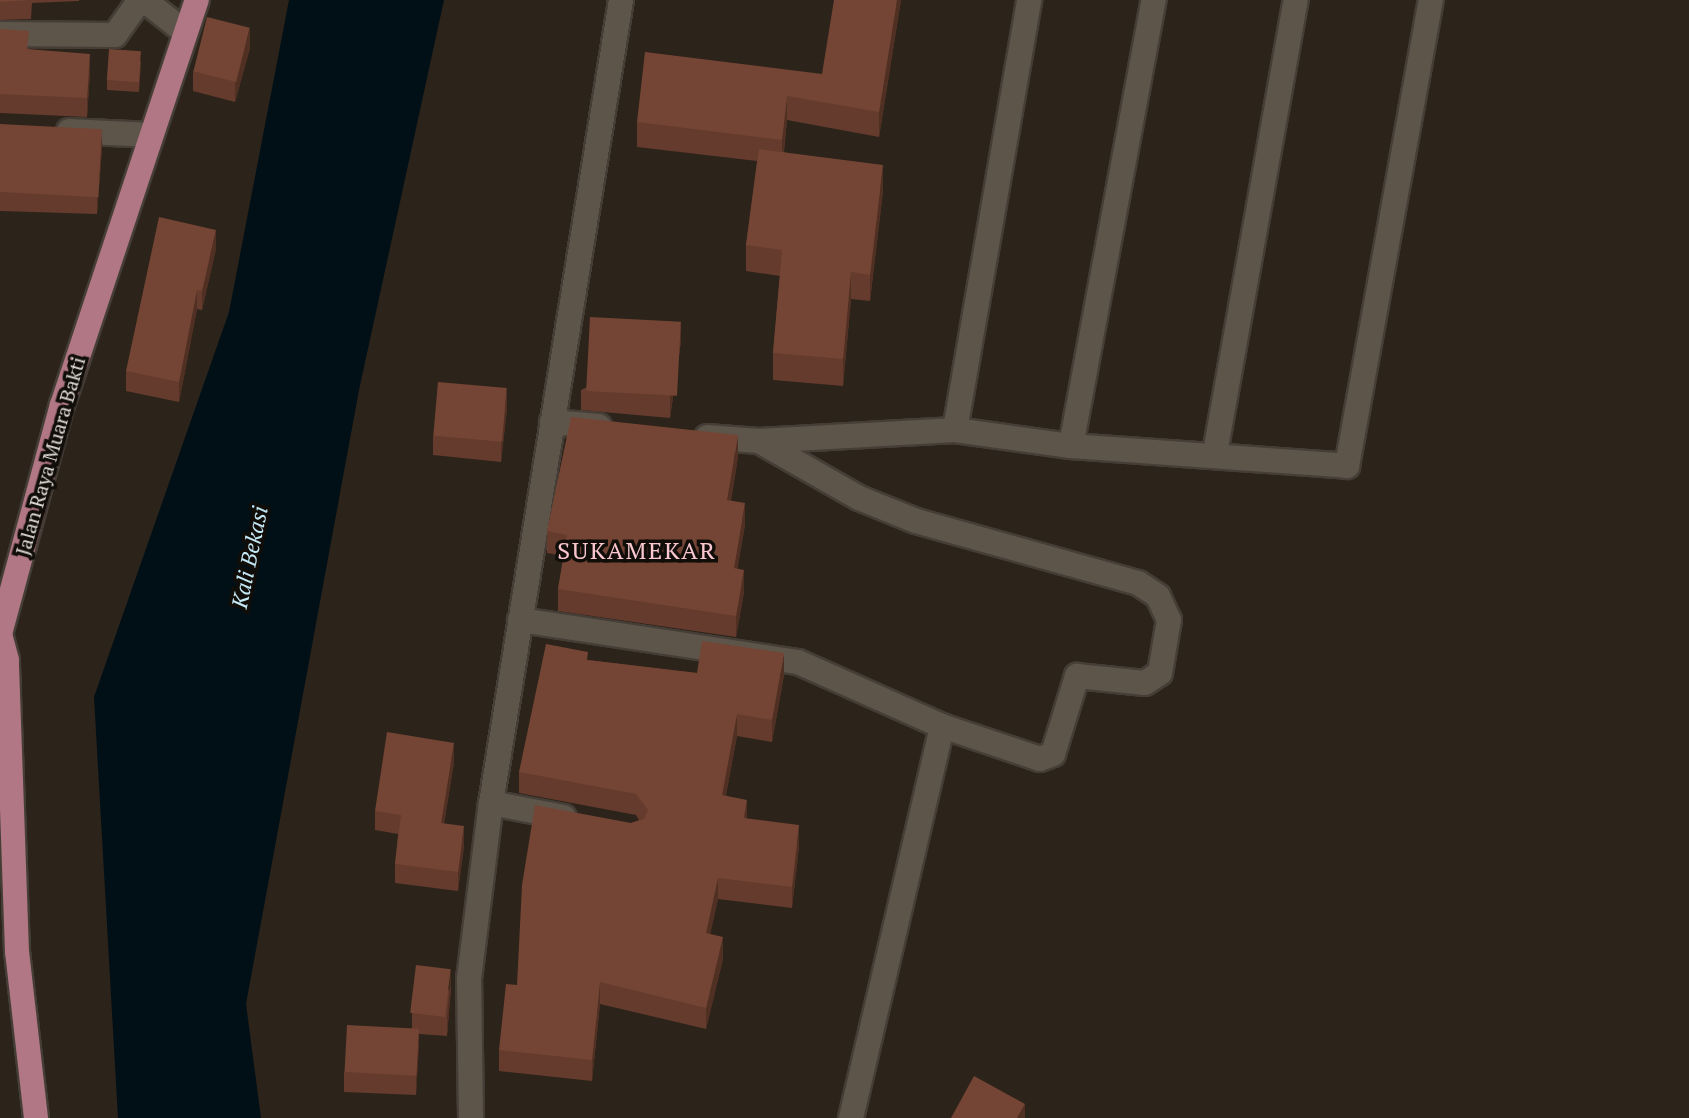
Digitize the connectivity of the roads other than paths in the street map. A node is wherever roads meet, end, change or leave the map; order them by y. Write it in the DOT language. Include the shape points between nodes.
graph roads {
  1 [pos="142,0"];
  2 [pos="197,0"];
  3 [pos="621,0"];
  4 [pos="1029,0"];
  5 [pos="1154,0"];
  6 [pos="1296,0"];
  7 [pos="1431,0"];
  8 [pos="185,32"];
  9 [pos="0,34"];
  10 [pos="45,130"];
  11 [pos="150,135"];
  12 [pos="552,422"];
  13 [pos="630,429"];
  14 [pos="955,430"];
  15 [pos="677,433"];
  16 [pos="759,441"];
  17 [pos="1071,446"];
  18 [pos="1215,453"];
  19 [pos="520,620"];
  20 [pos="942,726"];
  21 [pos="491,803"];
  22 [pos="586,821"];
  23 [pos="36,1118"];
  24 [pos="471,1118"];
  25 [pos="851,1118"];
  1 -- 8 [label="street"];
  1 -- 9 [label="street" via="115,35"];
  2 -- 8 [label="main road, Jalan Raya Muara Bakti"];
  3 -- 12 [label="street"];
  4 -- 14 [label="street"];
  5 -- 17 [label="street"];
  6 -- 18 [label="street"];
  7 -- 18 [label="street" via="1347,466"];
  8 -- 11 [label="main road, Jalan Raya Muara Bakti"];
  10 -- 11 [label="street"];
  11 -- 23 [label="main road, Jalan Raya Muara Bakti" via="62,405 0,634 7,660 17,952"];
  12 -- 13 [label="street"];
  12 -- 19 [label="street"];
  14 -- 16 [label="street"];
  14 -- 17 [label="street"];
  15 -- 16 [label="street"];
  16 -- 20 [label="street" via="859,498 916,521 1138,583 1158,596 1169,620 1160,673 1145,683 1077,676 1053,754 1045,759"];
  17 -- 18 [label="street"];
  19 -- 20 [label="street" via="798,662"];
  19 -- 21 [label="street"];
  20 -- 25 [label="street"];
  21 -- 22 [label="street"];
  21 -- 24 [label="street" via="469,979"];
}
